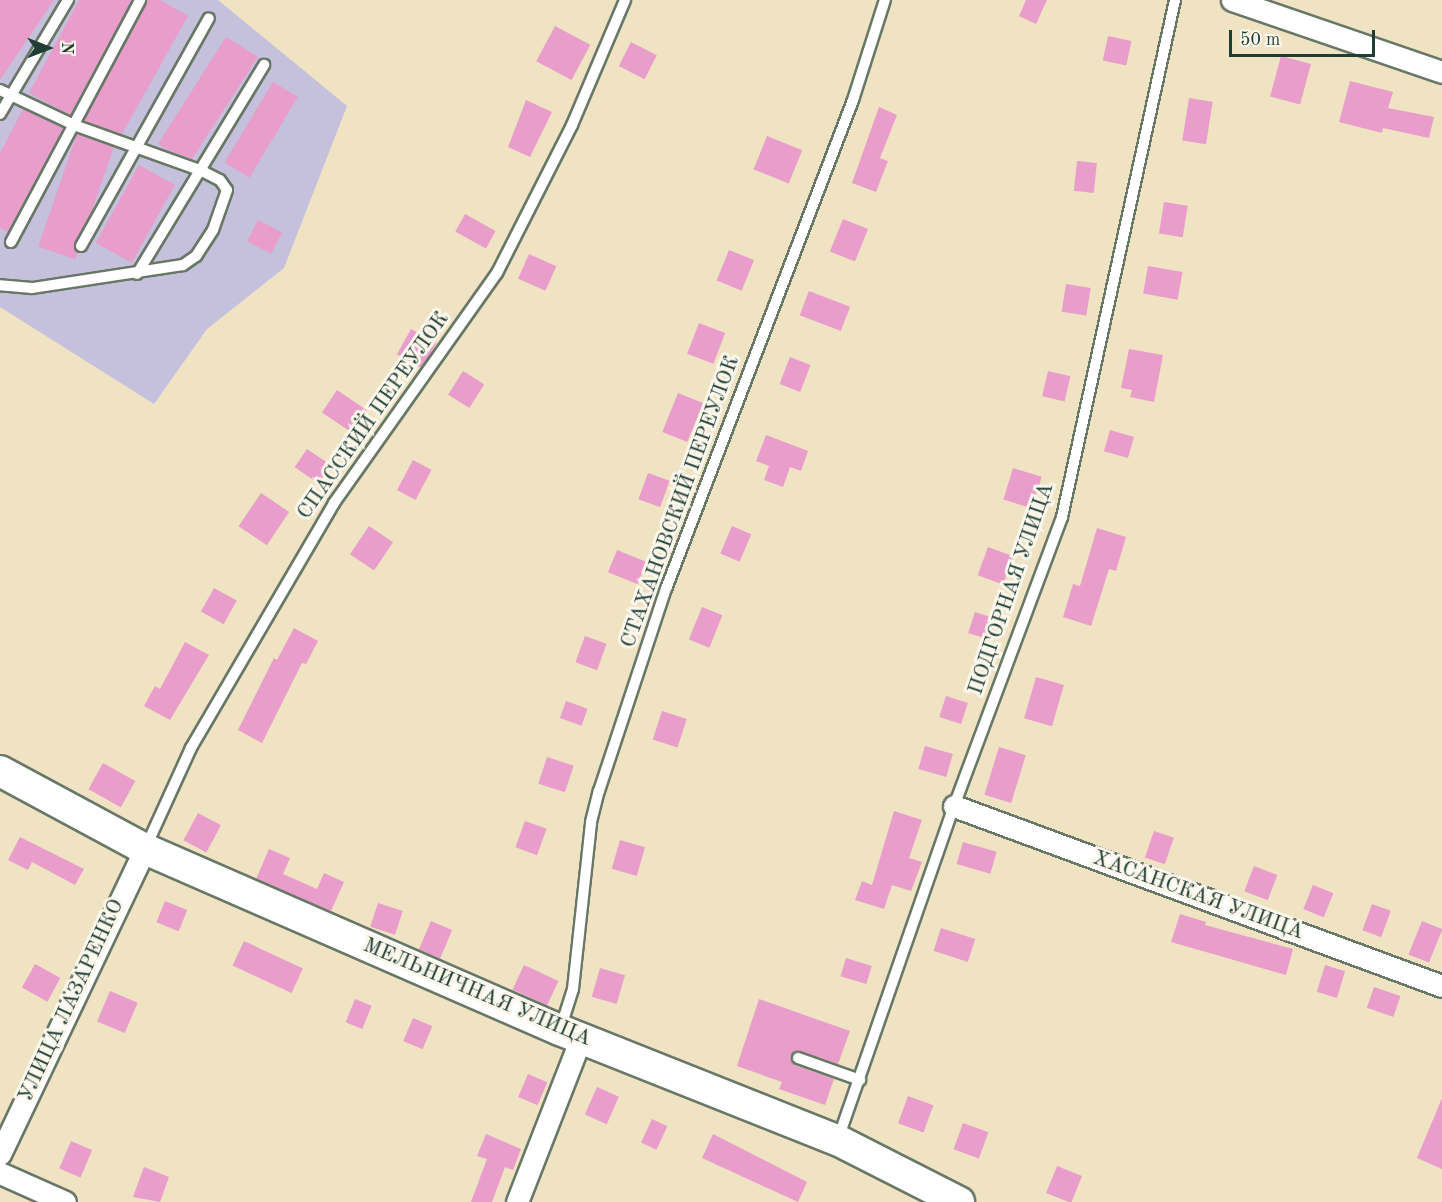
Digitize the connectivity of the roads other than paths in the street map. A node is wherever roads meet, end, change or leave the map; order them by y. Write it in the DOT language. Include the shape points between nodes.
graph roads {
  1 [pos="68,0"];
  2 [pos="140,0"];
  3 [pos="625,0"];
  4 [pos="885,0"];
  5 [pos="1175,0"];
  6 [pos="1232,0"];
  7 [pos="209,18"];
  8 [pos="264,65"];
  9 [pos="1442,72"];
  10 [pos="0,90"];
  11 [pos="13,96"];
  12 [pos="0,114"];
  13 [pos="74,126"];
  14 [pos="134,148"];
  15 [pos="200,170"];
  16 [pos="11,242"];
  17 [pos="81,246"];
  18 [pos="137,274"];
  19 [pos="0,285"];
  20 [pos="0,771"];
  21 [pos="954,806"];
  22 [pos="145,849"];
  23 [pos="1442,986"];
  24 [pos="571,1034"];
  25 [pos="798,1058"];
  26 [pos="860,1080"];
  27 [pos="837,1140"];
  28 [pos="0,1154"];
  29 [pos="0,1173"];
  30 [pos="65,1202"];
  31 [pos="517,1202"];
  32 [pos="959,1202"];
  1 -- 11 [label="lane"];
  2 -- 13 [label="lane"];
  3 -- 22 [label="lane, СПАССКИЙ ПЕРЕУЛОК" via="572,124 497,273 328,513 191,748"];
  4 -- 24 [label="lane, СТАХАНОВСКИЙ ПЕРЕУЛОК" via="853,100 666,589 599,791 591,822"];
  5 -- 21 [label="lane, ПОДГОРНАЯ УЛИЦА" via="1062,517"];
  6 -- 9 [label="street"];
  7 -- 14 [label="lane"];
  8 -- 15 [label="lane"];
  10 -- 11 [label="lane"];
  11 -- 12 [label="lane"];
  11 -- 13 [label="lane"];
  13 -- 14 [label="lane"];
  13 -- 16 [label="lane"];
  14 -- 15 [label="lane"];
  14 -- 17 [label="lane"];
  15 -- 18 [label="lane"];
  15 -- 18 [label="lane" via="220,180 227,190 213,230 196,256 183,265"];
  18 -- 19 [label="lane" via="32,288"];
  20 -- 22 [label="main road, МЕЛЬНИЧНАЯ УЛИЦА"];
  21 -- 23 [label="street, ХАСАНСКАЯ УЛИЦА"];
  21 -- 26 [label="lane, ПОДГОРНАЯ УЛИЦА"];
  22 -- 24 [label="main road, МЕЛЬНИЧНАЯ УЛИЦА"];
  22 -- 28 [label="street, УЛИЦА ЛАЗАРЕНКО"];
  24 -- 27 [label="main road, МЕЛЬНИЧНАЯ УЛИЦА"];
  24 -- 31 [label="street"];
  25 -- 26 [label="lane"];
  26 -- 27 [label="lane, ПОДГОРНАЯ УЛИЦА"];
  27 -- 32 [label="main road, МЕЛЬНИЧНАЯ УЛИЦА"];
  29 -- 30 [label="street"];
}
